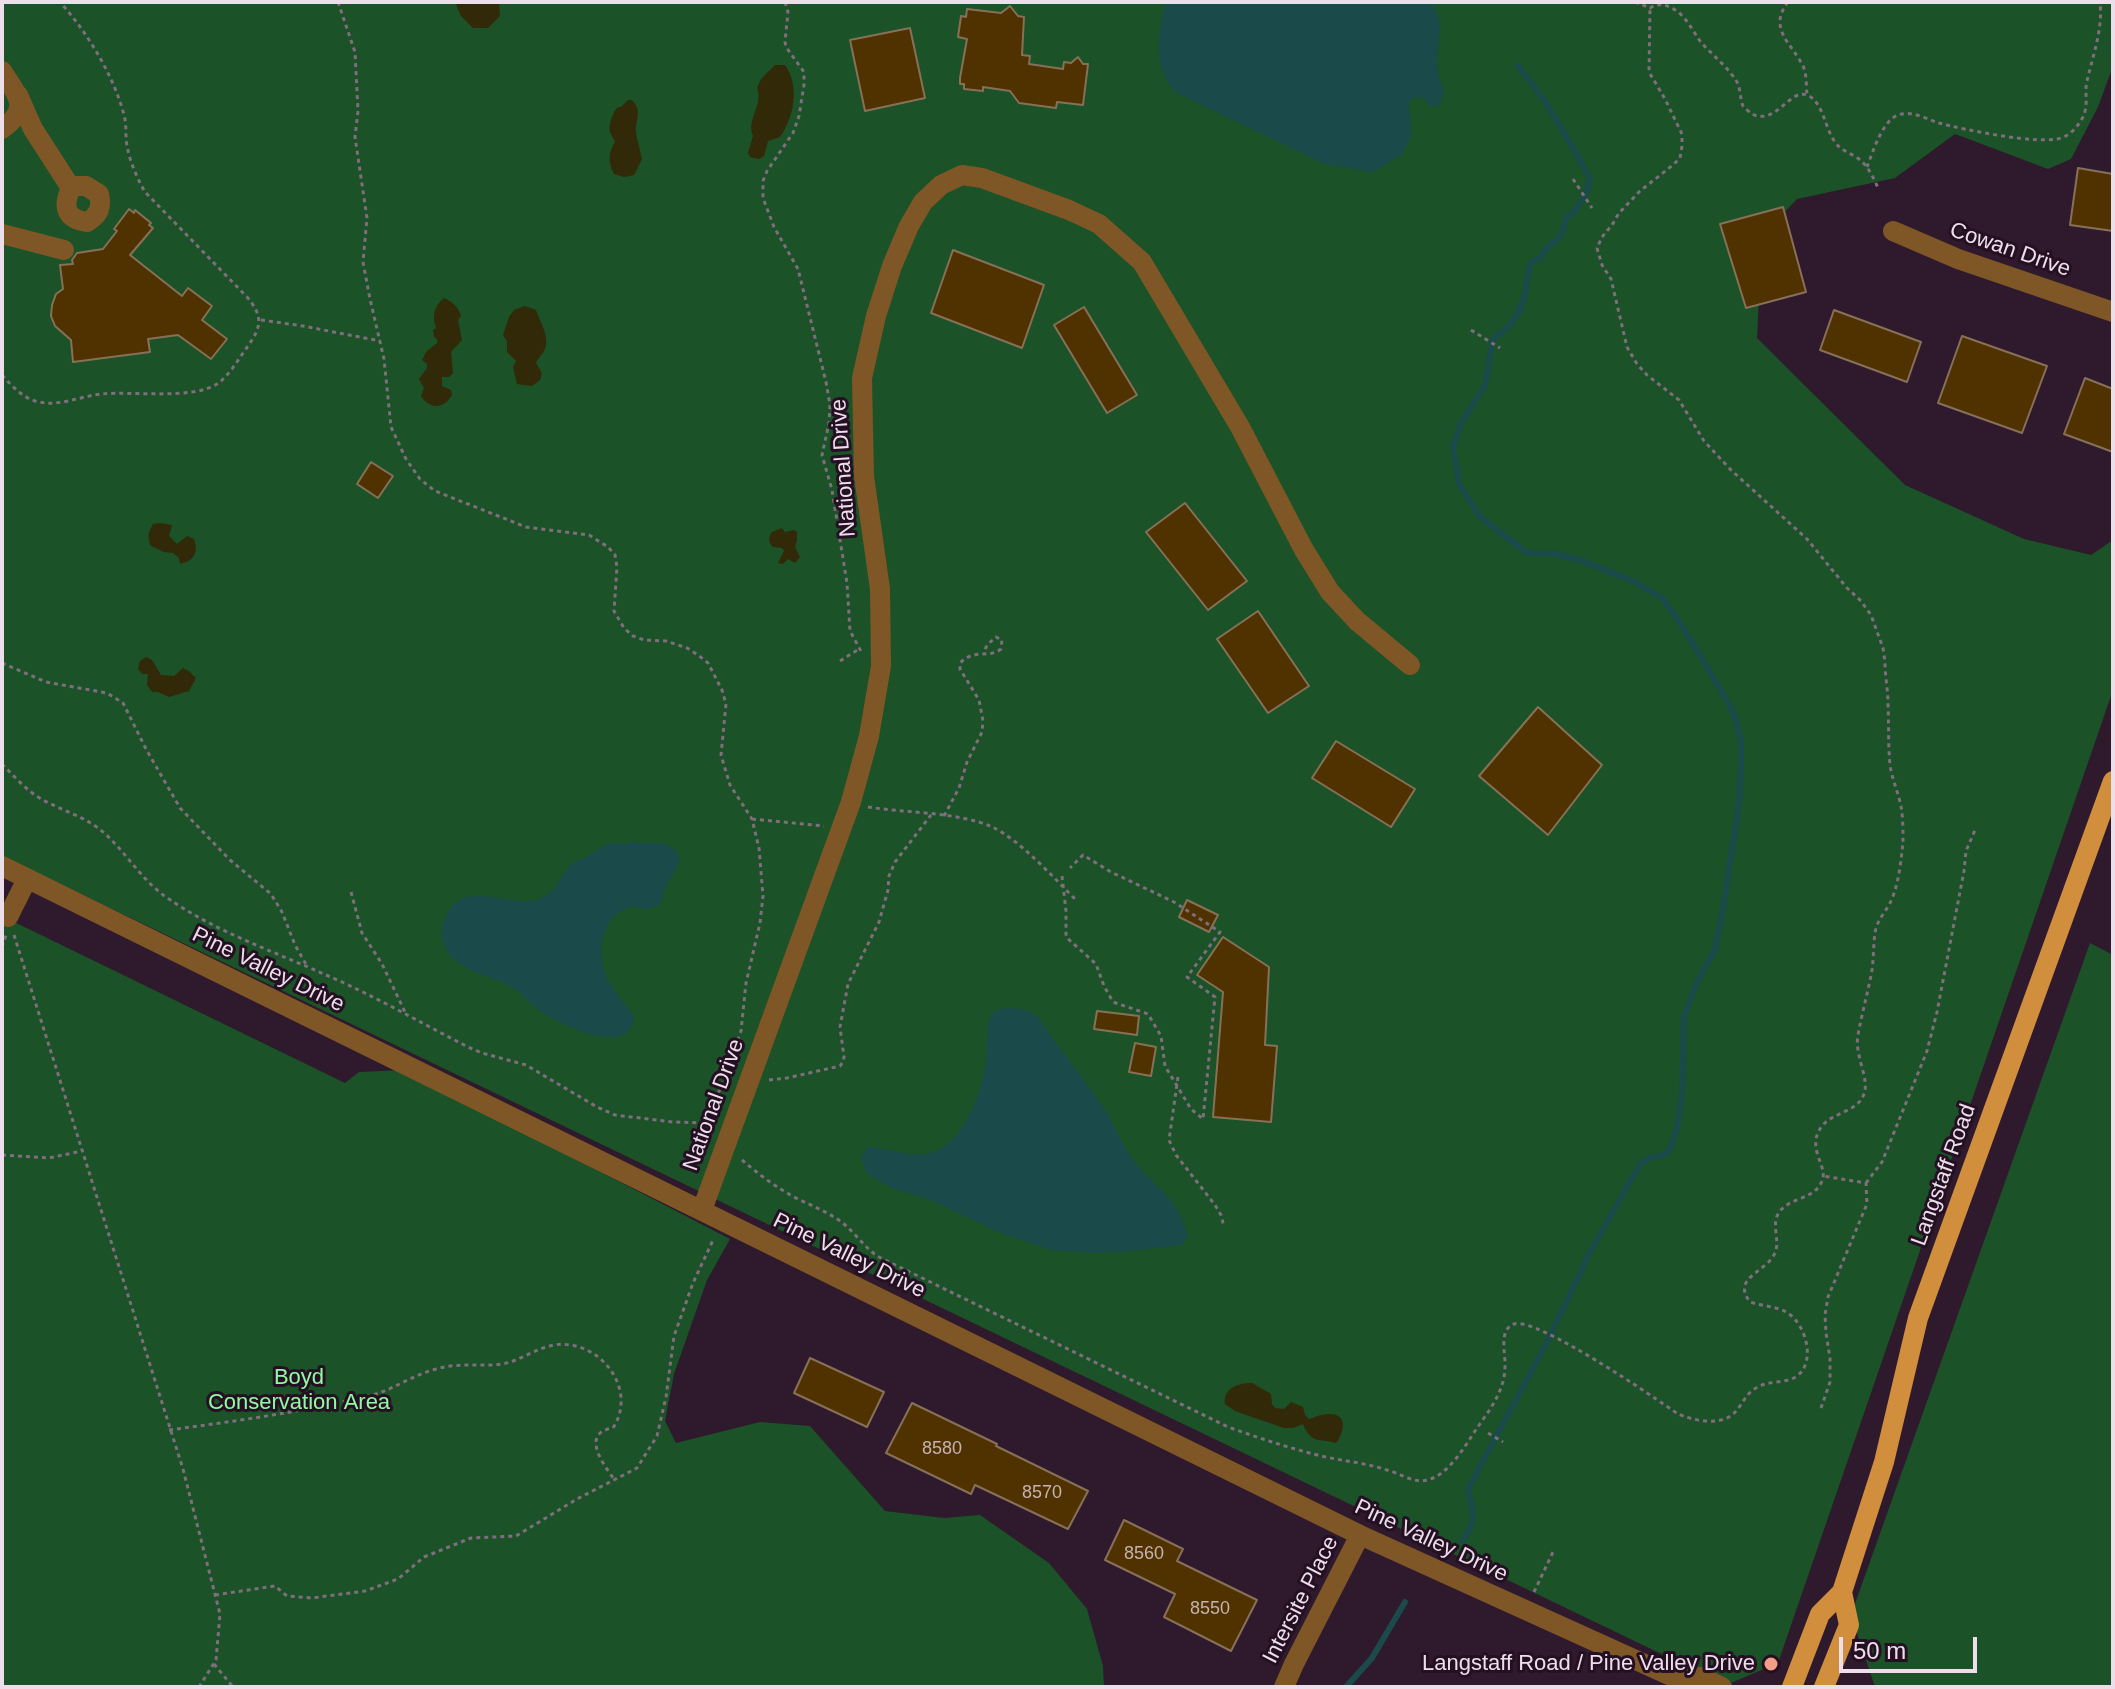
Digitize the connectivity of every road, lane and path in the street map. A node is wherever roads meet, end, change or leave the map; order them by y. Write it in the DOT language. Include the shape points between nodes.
graph roads {
  1 [pos="60,2"];
  2 [pos="338,2"];
  3 [pos="785,2"];
  4 [pos="1635,2"];
  5 [pos="1788,2"];
  6 [pos="2100,2"];
  7 [pos="1650,8"];
  8 [pos="2,71"];
  9 [pos="18,95"];
  10 [pos="1807,95"];
  11 [pos="2,129"];
  12 [pos="1867,167"];
  13 [pos="1573,179"];
  14 [pos="76,186"];
  15 [pos="1879,190"];
  16 [pos="1592,208"];
  17 [pos="1893,231"];
  18 [pos="2,234"];
  19 [pos="64,250"];
  20 [pos="2113,312"];
  21 [pos="260,320"];
  22 [pos="1471,330"];
  23 [pos="380,341"];
  24 [pos="1500,348"];
  25 [pos="2,375"];
  26 [pos="859,649"];
  27 [pos="984,652"];
  28 [pos="865,658"];
  29 [pos="840,661"];
  30 [pos="2,663"];
  31 [pos="1410,665"];
  32 [pos="2,764"];
  33 [pos="2113,781"];
  34 [pos="861,805"];
  35 [pos="931,815"];
  36 [pos="944,816"];
  37 [pos="752,819"];
  38 [pos="831,826"];
  39 [pos="1975,830"];
  40 [pos="2,866"];
  41 [pos="1070,868"];
  42 [pos="1062,876"];
  43 [pos="27,879"];
  44 [pos="351,892"];
  45 [pos="1077,901"];
  46 [pos="5,921"];
  47 [pos="307,966"];
  48 [pos="405,1012"];
  49 [pos="1178,1077"];
  50 [pos="767,1080"];
  51 [pos="710,1123"];
  52 [pos="725,1145"];
  53 [pos="82,1151"];
  54 [pos="2,1155"];
  55 [pos="1823,1176"];
  56 [pos="1866,1183"];
  57 [pos="702,1210"];
  58 [pos="722,1220"];
  59 [pos="1224,1227"];
  60 [pos="1821,1408"];
  61 [pos="169,1430"];
  62 [pos="1488,1433"];
  63 [pos="1503,1442"];
  64 [pos="614,1479"];
  65 [pos="1360,1535"];
  66 [pos="1553,1552"];
  67 [pos="1842,1592"];
  68 [pos="215,1595"];
  69 [pos="1531,1596"];
  70 [pos="214,1664"];
  71 [pos="1682,1683"];
  72 [pos="199,1687"];
  73 [pos="233,1687"];
  74 [pos="1284,1687"];
  75 [pos="1722,1687"];
  76 [pos="1792,1687"];
  77 [pos="1824,1687"];
  1 -- 21 [label="path" via="116,89 135,174 145,192 247,297"];
  2 -- 23 [label="path" via="355,52 356,149 367,218 363,262"];
  3 -- 26 [label="path" via="786,47 805,77 799,116 767,171 763,198 798,269 826,382 830,405 822,455 847,583 850,631"];
  4 -- 7 [label="path"];
  5 -- 10 [label="path" via="1781,14 1781,32 1804,66"];
  6 -- 12 [label="path" via="2087,104 2068,135 2034,140 1900,115 1881,132"];
  7 -- 10 [label="path" via="1661,4 1684,18 1735,78 1749,113 1769,115 1796,96"];
  7 -- 55 [label="path" via="1649,72 1682,134 1682,146 1680,158 1619,213 1597,248 1611,279 1627,347 1647,375 1679,400 1697,432 1731,470 1793,525 1861,601 1883,648 1890,762 1903,822 1901,856 1890,903 1876,927 1857,1039 1864,1096 1822,1126 1816,1154"];
  8 -- 9 [label="street"];
  9 -- 11 [label="street" via="20,110"];
  9 -- 14 [label="street" via="71,188 67,212 87,222 96,217 99,194"];
  10 -- 12 [label="path" via="1840,148"];
  12 -- 15 [label="path"];
  13 -- 16 [label="path"];
  17 -- 20 [label="street, Cowan Drive"];
  18 -- 19 [label="street"];
  21 -- 23 [label="path"];
  21 -- 25 [label="path" via="228,374 196,391 99,394 47,404 25,397"];
  22 -- 24 [label="path"];
  23 -- 37 [label="path" via="391,427 424,484 526,527 599,540 615,555 614,611 624,628 644,640 687,648 708,663 726,704 724,771"];
  26 -- 28 [label="path"];
  26 -- 29 [label="path"];
  27 -- 27 [label="path" via="994,654 1002,640 993,638"];
  27 -- 36 [label="path" via="960,663 979,700 982,732"];
  30 -- 47 [label="path" via="46,682 107,693 123,703 180,808 271,894"];
  31 -- 52 [label="street, National Drive" via="1330,592 1142,262 1099,224 1069,210 982,178 962,175 941,185 923,202 892,266 862,378 864,476 880,604 881,666 869,736 851,802"];
  32 -- 47 [label="path" via="39,797 102,831 150,884 184,909"];
  33 -- 67 [label="main road, Langstaff Road" via="1918,1318 1884,1462"];
  34 -- 35 [label="path"];
  35 -- 36 [label="path"];
  35 -- 50 [label="path" via="895,862 879,922 848,984 840,1027 843,1062"];
  36 -- 45 [label="path" via="982,823 1013,839"];
  37 -- 38 [label="path"];
  37 -- 51 [label="path" via="763,910 741,1031"];
  39 -- 56 [label="path" via="1966,851 1927,1051 1882,1162"];
  40 -- 43 [label="street, Pine Valley Drive"];
  41 -- 42 [label="path" via="1083,855 1220,932 1187,977 1215,997 1203,1119 1165,1066 1161,1036 1148,1014 1113,1002 1096,964 1066,937"];
  43 -- 46 [label="street"];
  43 -- 57 [label="street, Pine Valley Drive"];
  44 -- 48 [label="path" via="362,933"];
  46 -- 53 [label="path"];
  47 -- 48 [label="path"];
  48 -- 51 [label="path" via="482,1053 526,1065 606,1112"];
  49 -- 59 [label="path" via="1169,1140 1215,1205"];
  51 -- 52 [label="path"];
  52 -- 55 [label="path" via="756,1173 844,1224 877,1256 1228,1427 1424,1482 1450,1464 1500,1394 1505,1335 1516,1323 1560,1341 1689,1419 1723,1419 1757,1387 1791,1380 1805,1367 1807,1350 1800,1326 1785,1311 1750,1302 1744,1288 1776,1251 1778,1214 1788,1203 1810,1196"];
  52 -- 57 [label="street, National Drive"];
  53 -- 54 [label="path" via="49,1158"];
  53 -- 61 [label="path"];
  55 -- 56 [label="path"];
  56 -- 60 [label="path" via="1867,1205 1828,1297 1830,1382"];
  57 -- 58 [label="street, Pine Valley Drive"];
  58 -- 64 [label="path" via="674,1336 657,1436 637,1468"];
  58 -- 65 [label="street, Pine Valley Drive"];
  61 -- 64 [label="path" via="288,1414 371,1396 435,1369 502,1364 554,1345 582,1347 602,1360 622,1396 620,1418 597,1437 595,1446"];
  61 -- 68 [label="path"];
  62 -- 63 [label="path"];
  64 -- 68 [label="path" via="516,1536 471,1538 424,1557 398,1579 365,1591 312,1598 287,1596 275,1586"];
  65 -- 71 [label="street, Pine Valley Drive"];
  65 -- 74 [label="street, Intersite Place"];
  66 -- 69 [label="path"];
  67 -- 76 [label="main road, Langstaff Road" via="1820,1614"];
  67 -- 77 [label="main road, Langstaff Road" via="1849,1625"];
  68 -- 70 [label="path" via="220,1614"];
  70 -- 72 [label="path"];
  70 -- 73 [label="path"];
  71 -- 75 [label="street, Pine Valley Drive" via="1701,1677"];
}
